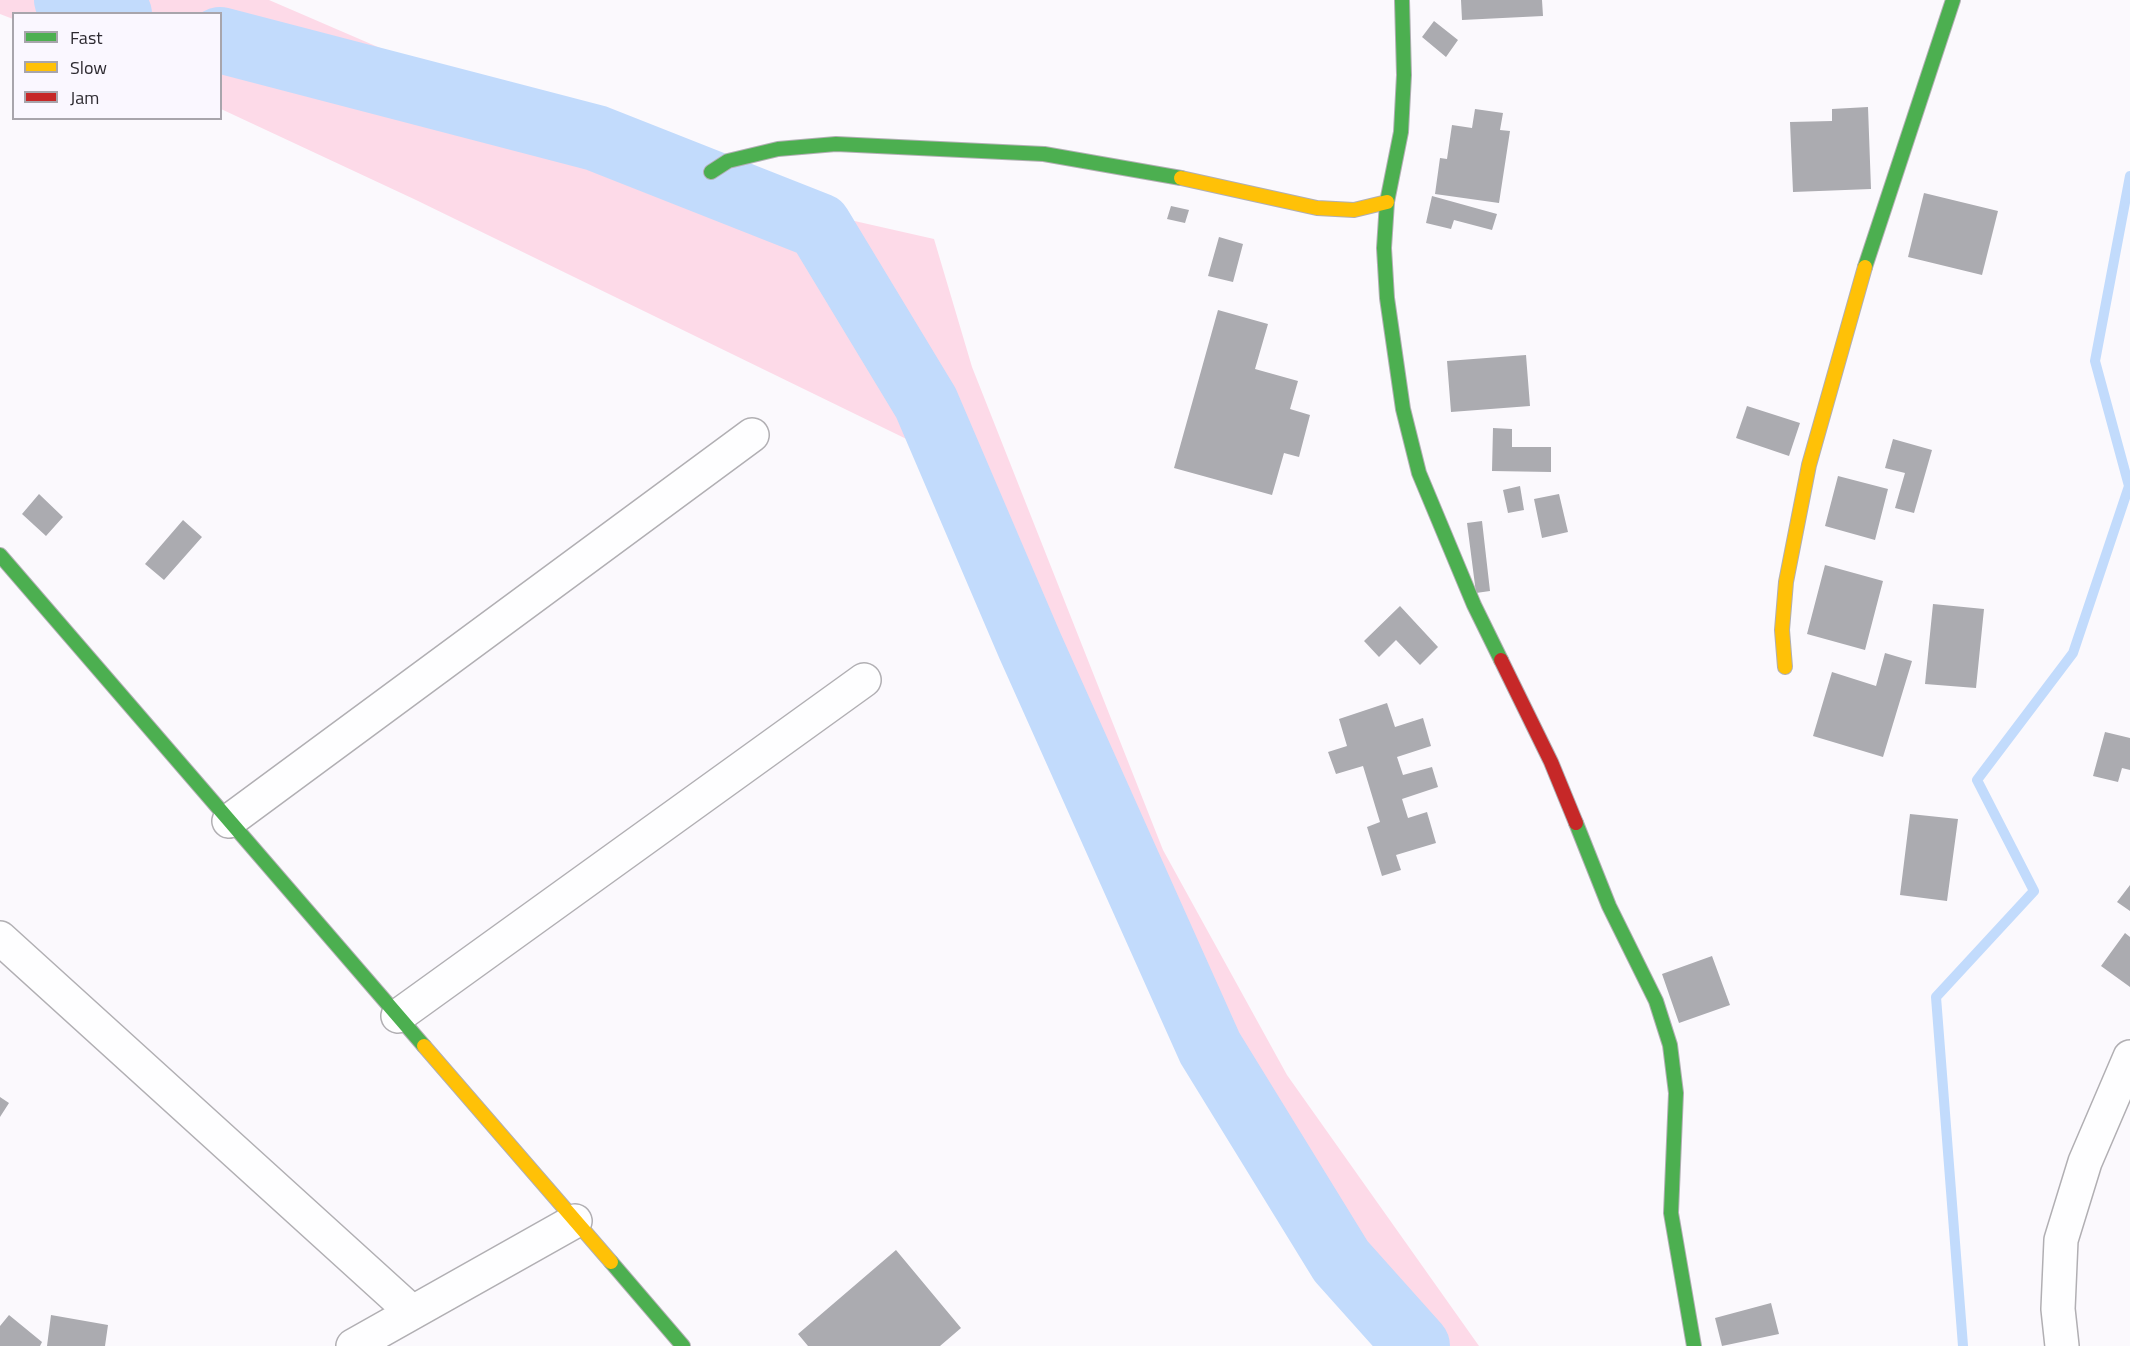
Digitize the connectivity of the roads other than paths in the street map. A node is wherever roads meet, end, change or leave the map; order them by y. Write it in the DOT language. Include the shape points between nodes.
graph roads {
  1 [pos="1402,0"];
  2 [pos="1953,0"];
  3 [pos="711,172"];
  4 [pos="1387,202"];
  5 [pos="752,435"];
  6 [pos="0,555"];
  7 [pos="1785,667"];
  8 [pos="864,680"];
  9 [pos="230,821"];
  10 [pos="0,938"];
  11 [pos="398,1016"];
  12 [pos="2130,1057"];
  13 [pos="575,1221"];
  14 [pos="412,1312"];
  15 [pos="353,1346"];
  16 [pos="684,1346"];
  17 [pos="1694,1346"];
  18 [pos="2062,1346"];
  1 -- 4 [label="street" via="1401,132"];
  2 -- 7 [label="street" via="1861,280 1809,465 1786,582 1782,630"];
  3 -- 4 [label="street" via="728,161 778,148 836,144 906,146 1088,160 1317,208 1354,210"];
  4 -- 17 [label="street" via="1387,298 1403,409 1419,473 1474,605 1551,762 1609,906 1656,1001 1670,1045 1676,1094 1671,1213"];
  5 -- 9 [label="street"];
  6 -- 9 [label="street"];
  8 -- 11 [label="street"];
  9 -- 11 [label="street"];
  10 -- 14 [label="street"];
  11 -- 13 [label="street"];
  12 -- 18 [label="street" via="2085,1162 2061,1240 2058,1309"];
  13 -- 14 [label="street"];
  13 -- 16 [label="street"];
  14 -- 15 [label="street"];
}
